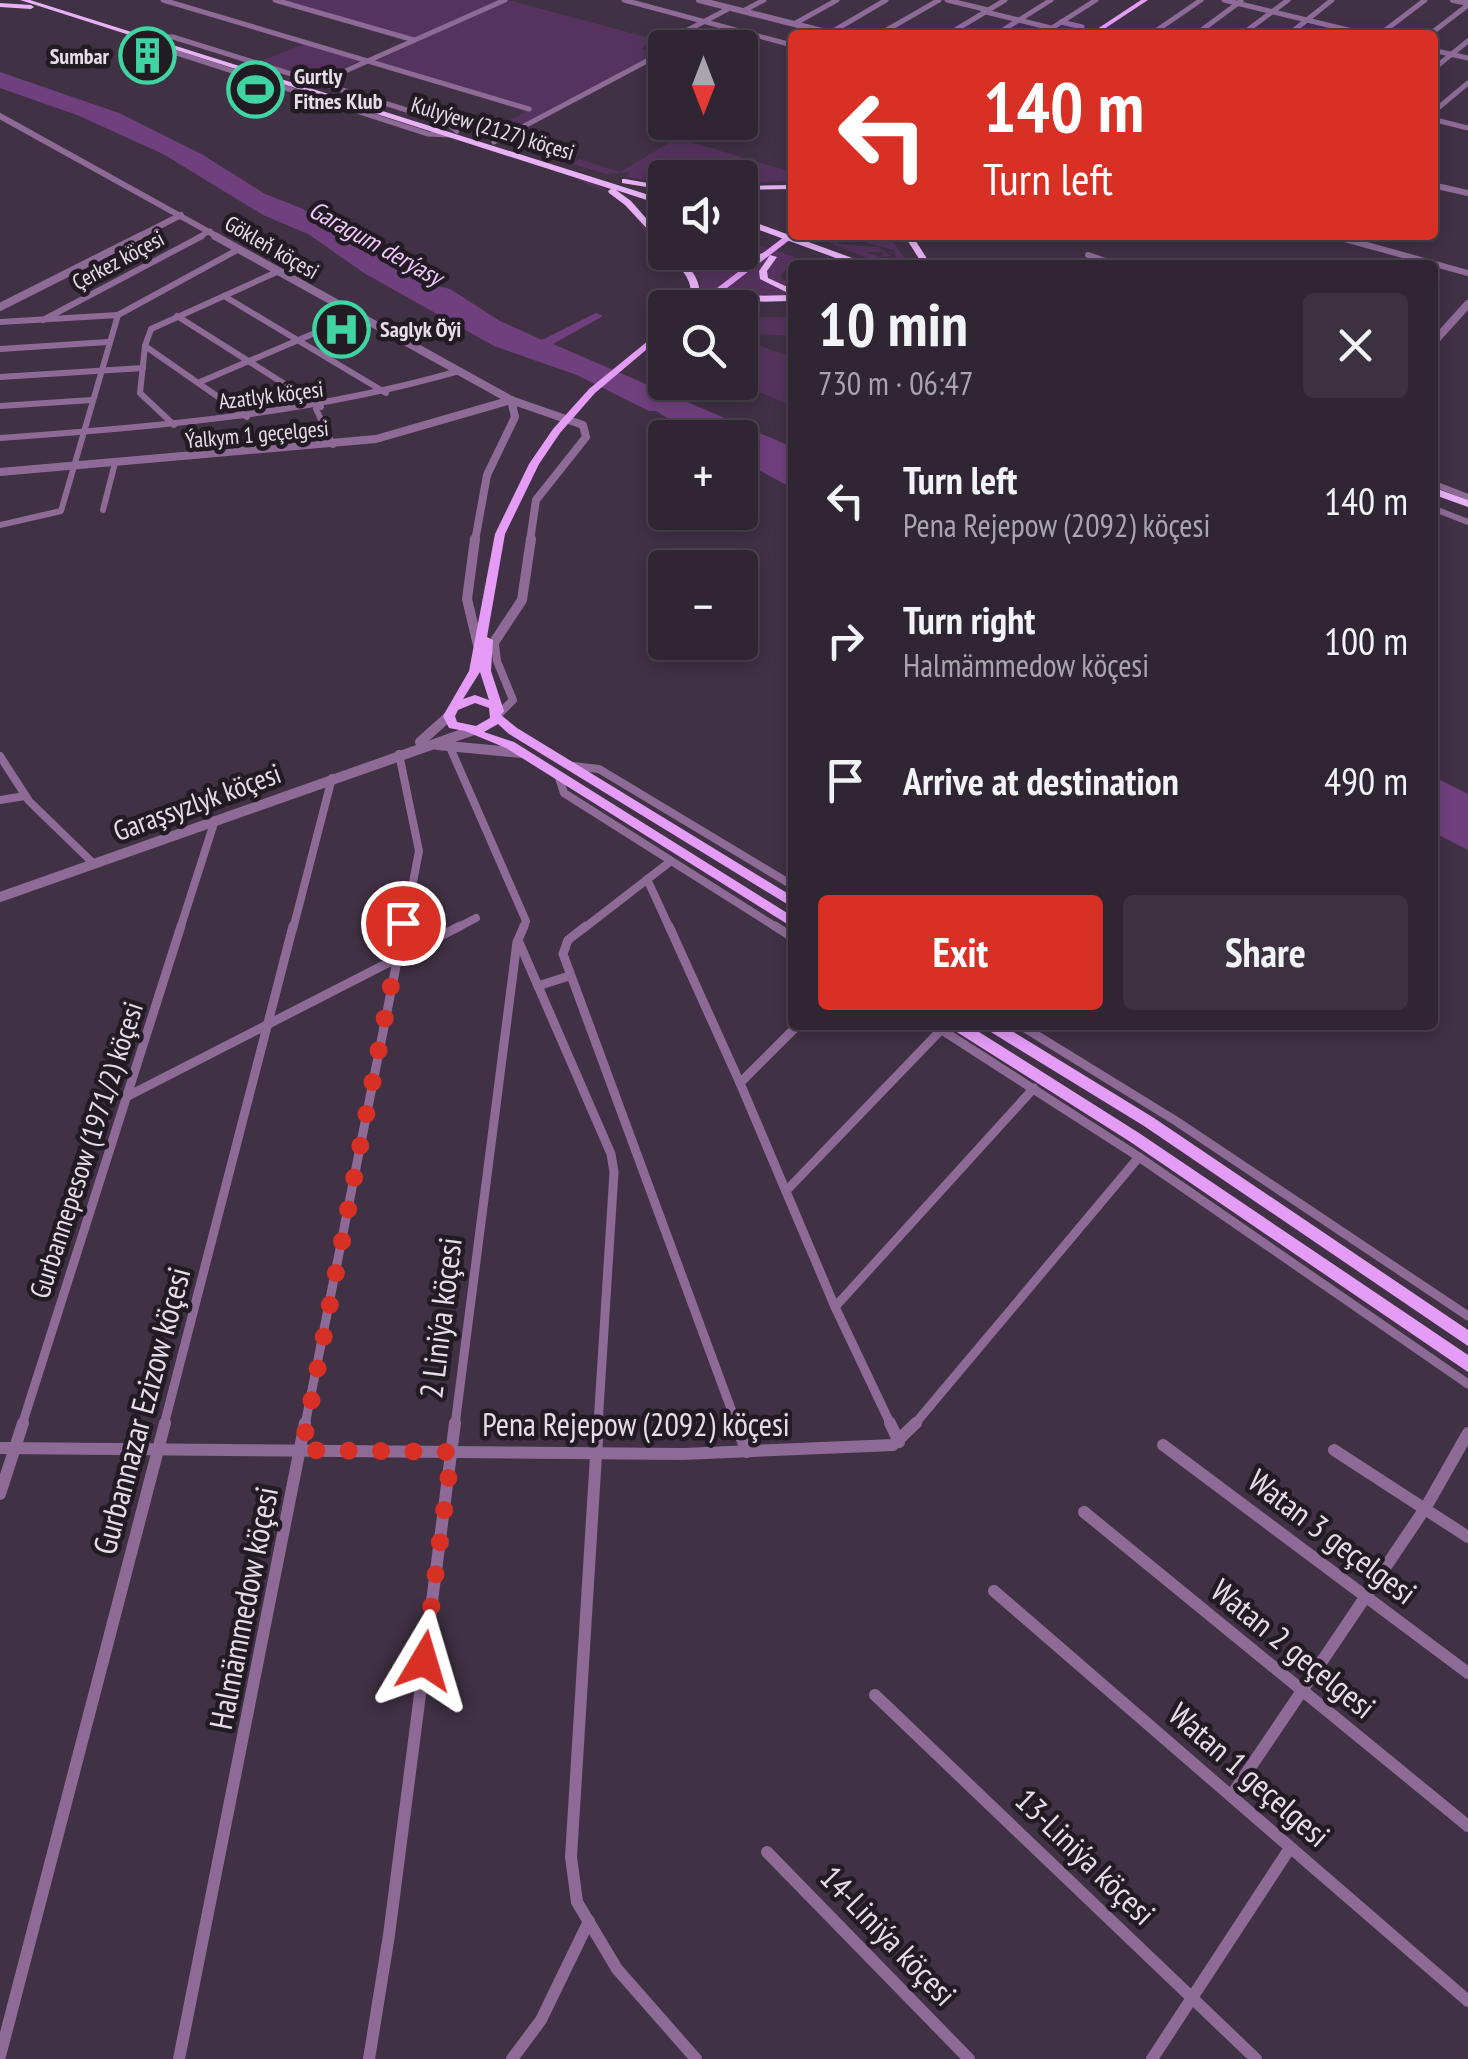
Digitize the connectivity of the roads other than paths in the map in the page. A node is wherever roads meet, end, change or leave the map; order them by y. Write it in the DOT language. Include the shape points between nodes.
graph roads {
  1 [pos="23,0"];
  2 [pos="40,0"];
  3 [pos="55,0"];
  4 [pos="164,0"];
  5 [pos="275,0"];
  6 [pos="505,0"];
  7 [pos="624,0"];
  8 [pos="699,0"];
  9 [pos="735,0"];
  10 [pos="764,0"];
  11 [pos="837,0"];
  12 [pos="886,0"];
  13 [pos="939,0"];
  14 [pos="947,0"];
  15 [pos="1005,0"];
  16 [pos="1051,0"];
  17 [pos="1096,0"];
  18 [pos="1145,0"];
  19 [pos="1154,0"];
  20 [pos="1200,0"];
  21 [pos="1224,0"];
  22 [pos="1288,0"];
  23 [pos="1332,0"];
  24 [pos="1425,0"];
  25 [pos="1453,0"];
  26 [pos="1241,2"];
  27 [pos="1468,4"];
  28 [pos="0,6"];
  29 [pos="727,7"];
  30 [pos="744,11"];
  31 [pos="987,11"];
  32 [pos="1272,12"];
  33 [pos="74,14"];
  34 [pos="1019,20"];
  35 [pos="1307,20"];
  36 [pos="705,21"];
  37 [pos="1061,22"];
  38 [pos="794,24"];
  39 [pos="1082,27"];
  40 [pos="1052,28"];
  41 [pos="818,30"];
  42 [pos="835,30"];
  43 [pos="887,30"];
  44 [pos="955,30"];
  45 [pos="1003,30"];
  46 [pos="1049,30"];
  47 [pos="1099,30"];
  48 [pos="1109,30"];
  49 [pos="1157,30"];
  50 [pos="1202,30"];
  51 [pos="1248,30"];
  52 [pos="1294,30"];
  53 [pos="1348,30"];
  54 [pos="1386,30"];
  55 [pos="1435,30"];
  56 [pos="152,38"];
  57 [pos="414,40"];
  58 [pos="1468,41"];
  59 [pos="788,43"];
  60 [pos="1438,51"];
  61 [pos="1452,54"];
  62 [pos="1468,58"];
  63 [pos="366,61"];
  64 [pos="1438,65"];
  65 [pos="266,72"];
  66 [pos="246,76"];
  67 [pos="307,87"];
  68 [pos="1466,88"];
  69 [pos="373,100"];
  70 [pos="352,104"];
  71 [pos="529,109"];
  72 [pos="1438,109"];
  73 [pos="1438,115"];
  74 [pos="0,116"];
  75 [pos="1468,128"];
  76 [pos="454,133"];
  77 [pos="494,142"];
  78 [pos="587,172"];
  79 [pos="576,175"];
  80 [pos="648,185"];
  81 [pos="1438,186"];
  82 [pos="788,188"];
  83 [pos="758,189"];
  84 [pos="648,194"];
  85 [pos="1468,194"];
  86 [pos="648,195"];
  87 [pos="181,215"];
  88 [pos="648,226"];
  89 [pos="210,231"];
  90 [pos="758,231"];
  91 [pos="788,239"];
  92 [pos="796,240"];
  93 [pos="1350,240"];
  94 [pos="239,249"];
  95 [pos="1088,255"];
  96 [pos="769,256"];
  97 [pos="758,260"];
  98 [pos="833,260"];
  99 [pos="1102,260"];
  100 [pos="1421,260"];
  101 [pos="1438,265"];
  102 [pos="280,272"];
  103 [pos="1468,273"];
  104 [pos="719,290"];
  105 [pos="728,290"];
  106 [pos="788,293"];
  107 [pos="788,295"];
  108 [pos="224,296"];
  109 [pos="758,298"];
  110 [pos="1468,304"];
  111 [pos="0,307"];
  112 [pos="118,315"];
  113 [pos="357,315"];
  114 [pos="178,316"];
  115 [pos="43,320"];
  116 [pos="0,322"];
  117 [pos="1438,337"];
  118 [pos="298,340"];
  119 [pos="108,342"];
  120 [pos="648,344"];
  121 [pos="146,346"];
  122 [pos="0,349"];
  123 [pos="648,354"];
  124 [pos="252,361"];
  125 [pos="143,368"];
  126 [pos="99,371"];
  127 [pos="459,371"];
  128 [pos="0,377"];
  129 [pos="200,382"];
  130 [pos="386,394"];
  131 [pos="92,400"];
  132 [pos="511,400"];
  133 [pos="0,406"];
  134 [pos="318,408"];
  135 [pos="540,409"];
  136 [pos="248,417"];
  137 [pos="513,422"];
  138 [pos="174,424"];
  139 [pos="83,432"];
  140 [pos="560,432"];
  141 [pos="0,438"];
  142 [pos="333,445"];
  143 [pos="115,463"];
  144 [pos="75,466"];
  145 [pos="0,472"];
  146 [pos="1438,489"];
  147 [pos="1468,501"];
  148 [pos="1438,506"];
  149 [pos="1438,507"];
  150 [pos="104,510"];
  151 [pos="1468,514"];
  152 [pos="1468,522"];
  153 [pos="0,525"];
  154 [pos="487,647"];
  155 [pos="450,714"];
  156 [pos="498,714"];
  157 [pos="471,731"];
  158 [pos="449,745"];
  159 [pos="404,752"];
  160 [pos="522,753"];
  161 [pos="0,756"];
  162 [pos="572,766"];
  163 [pos="558,775"];
  164 [pos="332,778"];
  165 [pos="25,796"];
  166 [pos="0,800"];
  167 [pos="215,820"];
  168 [pos="671,861"];
  169 [pos="93,863"];
  170 [pos="647,879"];
  171 [pos="788,883"];
  172 [pos="0,897"];
  173 [pos="788,900"];
  174 [pos="476,918"];
  175 [pos="788,919"];
  176 [pos="788,934"];
  177 [pos="518,940"];
  178 [pos="395,959"];
  179 [pos="570,976"];
  180 [pos="538,986"];
  181 [pos="270,1023"];
  182 [pos="793,1030"];
  183 [pos="940,1030"];
  184 [pos="950,1030"];
  185 [pos="951,1030"];
  186 [pos="999,1030"];
  187 [pos="1028,1030"];
  188 [pos="740,1084"];
  189 [pos="1034,1088"];
  190 [pos="126,1097"];
  191 [pos="1139,1157"];
  192 [pos="786,1191"];
  193 [pos="835,1307"];
  194 [pos="1468,1316"];
  195 [pos="1468,1339"];
  196 [pos="1468,1364"];
  197 [pos="1468,1384"];
  198 [pos="1468,1433"];
  199 [pos="899,1442"];
  200 [pos="1163,1445"];
  201 [pos="0,1448"];
  202 [pos="15,1448"];
  203 [pos="158,1449"];
  204 [pos="302,1450"];
  205 [pos="1334,1450"];
  206 [pos="452,1452"];
  207 [pos="594,1452"];
  208 [pos="747,1452"];
  209 [pos="0,1494"];
  210 [pos="1426,1507"];
  211 [pos="1084,1512"];
  212 [pos="1468,1537"];
  213 [pos="994,1591"];
  214 [pos="1367,1596"];
  215 [pos="1468,1673"];
  216 [pos="1300,1691"];
  217 [pos="875,1695"];
  218 [pos="1231,1796"];
  219 [pos="1468,1826"];
  220 [pos="1290,1848"];
  221 [pos="767,1852"];
  222 [pos="589,1922"];
  223 [pos="602,1940"];
  224 [pos="1192,1997"];
  225 [pos="1468,2002"];
  226 [pos="0,2056"];
  227 [pos="179,2059"];
  228 [pos="369,2059"];
  229 [pos="512,2059"];
  230 [pos="696,2059"];
  231 [pos="970,2059"];
  232 [pos="1152,2059"];
  233 [pos="1256,2059"];
  1 -- 33 [label="highway, Kulyýew (2127) köçesi"];
  2 -- 33 [label="highway, Kulyýew (2127) köçesi"];
  3 -- 33 [label="highway"];
  4 -- 63 [label="street"];
  5 -- 57 [label="street"];
  6 -- 57 [label="street"];
  7 -- 36 [label="street"];
  8 -- 29 [label="street"];
  9 -- 29 [label="street"];
  10 -- 30 [label="street"];
  11 -- 38 [label="street"];
  12 -- 42 [label="street"];
  13 -- 43 [label="street"];
  14 -- 31 [label="street"];
  15 -- 31 [label="street"];
  16 -- 34 [label="street"];
  17 -- 37 [label="street"];
  18 -- 47 [label="main road"];
  19 -- 48 [label="main road"];
  20 -- 49 [label="street"];
  21 -- 26 [label="street"];
  22 -- 32 [label="street"];
  23 -- 35 [label="street"];
  24 -- 54 [label="street"];
  25 -- 27 [label="street"];
  26 -- 32 [label="street"];
  26 -- 50 [label="street"];
  27 -- 55 [label="street"];
  28 -- 33 [label="highway"];
  29 -- 30 [label="street"];
  29 -- 36 [label="street"];
  30 -- 38 [label="street"];
  31 -- 34 [label="street"];
  31 -- 44 [label="street"];
  32 -- 35 [label="street"];
  32 -- 51 [label="street"];
  33 -- 56 [label="highway, Kulyýew (2127) köçesi"];
  34 -- 40 [label="street"];
  34 -- 45 [label="street"];
  35 -- 52 [label="street"];
  35 -- 53 [label="street"];
  36 -- 59 [label="street"];
  36 -- 77 [label="street" via="659,45 664,52"];
  37 -- 39 [label="street"];
  37 -- 40 [label="street"];
  38 -- 41 [label="street"];
  40 -- 46 [label="street"];
  56 -- 65 [label="highway, Kulyýew (2127) köçesi"];
  56 -- 66 [label="street" via="152,45"];
  57 -- 63 [label="street"];
  58 -- 61 [label="street"];
  60 -- 61 [label="street"];
  61 -- 62 [label="street"];
  61 -- 64 [label="street"];
  63 -- 67 [label="street"];
  63 -- 71 [label="street"];
  65 -- 66 [label="highway"];
  65 -- 67 [label="highway, Kulyýew (2127) köçesi"];
  65 -- 67 [label="street"];
  66 -- 67 [label="street"];
  67 -- 69 [label="street"];
  67 -- 70 [label="highway, Kulyýew (2127) köçesi"];
  68 -- 72 [label="street"];
  69 -- 70 [label="highway"];
  69 -- 76 [label="street" via="444,122"];
  70 -- 76 [label="highway, Kulyýew (2127) köçesi"];
  73 -- 75 [label="street"];
  74 -- 87 [label="street, Gökleň köçesi"];
  76 -- 77 [label="highway, Kulyýew (2127) köçesi"];
  76 -- 79 [label="highway, Kulyýew (2127) köçesi"];
  77 -- 78 [label="highway, Kulyýew (2127) köçesi"];
  78 -- 80 [label="highway"];
  78 -- 84 [label="highway, Kulyýew (2127) köçesi"];
  79 -- 86 [label="highway, Kulyýew (2127) köçesi"];
  79 -- 88 [label="highway" via="624,198"];
  81 -- 85 [label="street"];
  82 -- 83 [label="highway"];
  87 -- 89 [label="street, Gökleň köçesi"];
  87 -- 111 [label="street"];
  89 -- 94 [label="street, Gökleň köçesi"];
  89 -- 115 [label="street, Çerkez köçesi"];
  90 -- 98 [label="highway"];
  91 -- 96 [label="main road"];
  92 -- 96 [label="main road"];
  93 -- 100 [label="street"];
  94 -- 102 [label="street, Gökleň köçesi"];
  94 -- 112 [label="street"];
  95 -- 99 [label="street"];
  96 -- 97 [label="highway"];
  96 -- 104 [label="main road"];
  96 -- 105 [label="main road"];
  96 -- 106 [label="highway" via="764,279"];
  101 -- 103 [label="street"];
  102 -- 108 [label="street"];
  102 -- 113 [label="street, Gökleň köçesi"];
  107 -- 109 [label="highway"];
  108 -- 114 [label="street"];
  108 -- 118 [label="street"];
  110 -- 117 [label="street"];
  112 -- 115 [label="street"];
  112 -- 119 [label="street"];
  113 -- 118 [label="street"];
  113 -- 127 [label="street, Gökleň köçesi"];
  114 -- 121 [label="street" via="152,329"];
  114 -- 124 [label="street"];
  115 -- 116 [label="street"];
  118 -- 124 [label="street"];
  118 -- 130 [label="street"];
  119 -- 122 [label="street"];
  119 -- 126 [label="street"];
  120 -- 140 [label="main road" via="607,377"];
  121 -- 125 [label="street"];
  121 -- 129 [label="street"];
  123 -- 140 [label="main road"];
  124 -- 129 [label="street"];
  124 -- 134 [label="street"];
  125 -- 126 [label="street"];
  125 -- 138 [label="street" via="140,393"];
  126 -- 128 [label="street"];
  126 -- 131 [label="street"];
  127 -- 130 [label="street, Azatlyk köçesi"];
  127 -- 132 [label="street, Gökleň köçesi"];
  129 -- 136 [label="street"];
  130 -- 134 [label="street, Azatlyk köçesi"];
  131 -- 133 [label="street"];
  131 -- 139 [label="street"];
  132 -- 135 [label="street, Gökleň köçesi"];
  132 -- 137 [label="street"];
  132 -- 142 [label="street, Ýalkym 1 geçelgesi"];
  134 -- 136 [label="street, Azatlyk köçesi"];
  134 -- 142 [label="street"];
  135 -- 137 [label="street"];
  135 -- 154 [label="street, Gökleň köçesi" via="587,432 536,500 522,600"];
  136 -- 138 [label="street, Azatlyk köçesi"];
  137 -- 154 [label="street" via="486,474 468,599"];
  138 -- 139 [label="street, Azatlyk köçesi"];
  139 -- 141 [label="street, Azatlyk köçesi"];
  139 -- 144 [label="street"];
  140 -- 154 [label="main road" via="534,464 500,534"];
  142 -- 143 [label="street, Ýalkym 1 geçelgesi"];
  143 -- 144 [label="street, Ýalkym 1 geçelgesi"];
  143 -- 150 [label="street"];
  144 -- 145 [label="street, Ýalkym 1 geçelgesi"];
  144 -- 153 [label="street" via="61,511"];
  146 -- 147 [label="highway"];
  148 -- 151 [label="highway"];
  149 -- 152 [label="street"];
  154 -- 155 [label="main road"];
  154 -- 156 [label="main road" via="485,671"];
  155 -- 156 [label="main road" via="476,699 490,702"];
  155 -- 157 [label="main road" via="458,728"];
  155 -- 159 [label="street"];
  156 -- 157 [label="main road" via="486,728"];
  156 -- 162 [label="main road" via="513,732"];
  157 -- 159 [label="street"];
  157 -- 160 [label="main road"];
  158 -- 159 [label="street"];
  158 -- 160 [label="street"];
  158 -- 177 [label="street" via="526,921"];
  159 -- 164 [label="street, Garaşsyzlyk köçesi"];
  159 -- 178 [label="street, Halmämmedow köçesi" via="419,851"];
  160 -- 163 [label="main road"];
  161 -- 165 [label="street"];
  162 -- 171 [label="street" via="599,769"];
  162 -- 173 [label="main road"];
  163 -- 168 [label="street" via="564,793"];
  163 -- 175 [label="main road"];
  164 -- 167 [label="street, Garaşsyzlyk köçesi"];
  164 -- 181 [label="street, Gurbannazar Ezizow köçesi"];
  165 -- 166 [label="street"];
  165 -- 169 [label="street"];
  167 -- 169 [label="street, Garaşsyzlyk köçesi"];
  167 -- 190 [label="street, Gurbannepesow (1971/2) köçesi"];
  168 -- 170 [label="street"];
  168 -- 176 [label="street"];
  169 -- 172 [label="street, Garaşsyzlyk köçesi"];
  170 -- 179 [label="street" via="568,940 563,954"];
  170 -- 188 [label="street"];
  174 -- 178 [label="street"];
  177 -- 180 [label="street"];
  177 -- 206 [label="street, 2 Liniýa köçesi"];
  178 -- 181 [label="street"];
  178 -- 204 [label="street, Halmämmedow köçesi"];
  179 -- 180 [label="street"];
  179 -- 208 [label="street"];
  180 -- 207 [label="street" via="614,1162"];
  181 -- 190 [label="street"];
  181 -- 203 [label="street, Gurbannazar Ezizow köçesi"];
  182 -- 188 [label="street"];
  183 -- 192 [label="street"];
  184 -- 189 [label="street"];
  185 -- 196 [label="main road" via="1134,1136"];
  186 -- 195 [label="main road" via="1149,1122"];
  187 -- 194 [label="street"];
  188 -- 192 [label="street"];
  189 -- 191 [label="street"];
  189 -- 193 [label="street"];
  190 -- 202 [label="street, Gurbannepesow (1971/2) köçesi"];
  191 -- 197 [label="street"];
  191 -- 199 [label="street"];
  192 -- 193 [label="street"];
  193 -- 199 [label="street"];
  198 -- 210 [label="street"];
  199 -- 208 [label="street, Pena Rejepow (2092) köçesi"];
  200 -- 214 [label="street, Watan 3 geçelgesi"];
  201 -- 202 [label="street, Pena Rejepow (2092) köçesi"];
  202 -- 203 [label="street, Pena Rejepow (2092) köçesi"];
  202 -- 209 [label="street, Gurbannepesow (1971/2) köçesi"];
  203 -- 204 [label="street, Pena Rejepow (2092) köçesi"];
  203 -- 226 [label="street, Gurbannazar Ezizow köçesi"];
  204 -- 206 [label="street, Pena Rejepow (2092) köçesi"];
  204 -- 227 [label="street, Halmämmedow köçesi"];
  205 -- 210 [label="street"];
  206 -- 207 [label="street, Pena Rejepow (2092) köçesi"];
  206 -- 228 [label="street, 2 Liniýa köçesi"];
  207 -- 208 [label="street, Pena Rejepow (2092) köçesi"];
  207 -- 222 [label="street" via="572,1858 576,1902"];
  210 -- 212 [label="street"];
  210 -- 214 [label="street"];
  211 -- 216 [label="street, Watan 2 geçelgesi"];
  213 -- 218 [label="street, Watan 1 geçelgesi"];
  214 -- 215 [label="street, Watan 3 geçelgesi"];
  214 -- 216 [label="street"];
  216 -- 218 [label="street"];
  216 -- 219 [label="street, Watan 2 geçelgesi"];
  217 -- 224 [label="street, 13-Liniýa köçesi"];
  218 -- 220 [label="street, Watan 1 geçelgesi"];
  220 -- 224 [label="street"];
  220 -- 225 [label="street, Watan 1 geçelgesi"];
  221 -- 231 [label="street, 14-Liniýa köçesi"];
  222 -- 223 [label="street"];
  222 -- 229 [label="street" via="541,2020"];
  223 -- 230 [label="street" via="617,1969"];
  224 -- 232 [label="street"];
  224 -- 233 [label="street, 13-Liniýa köçesi"];
}
